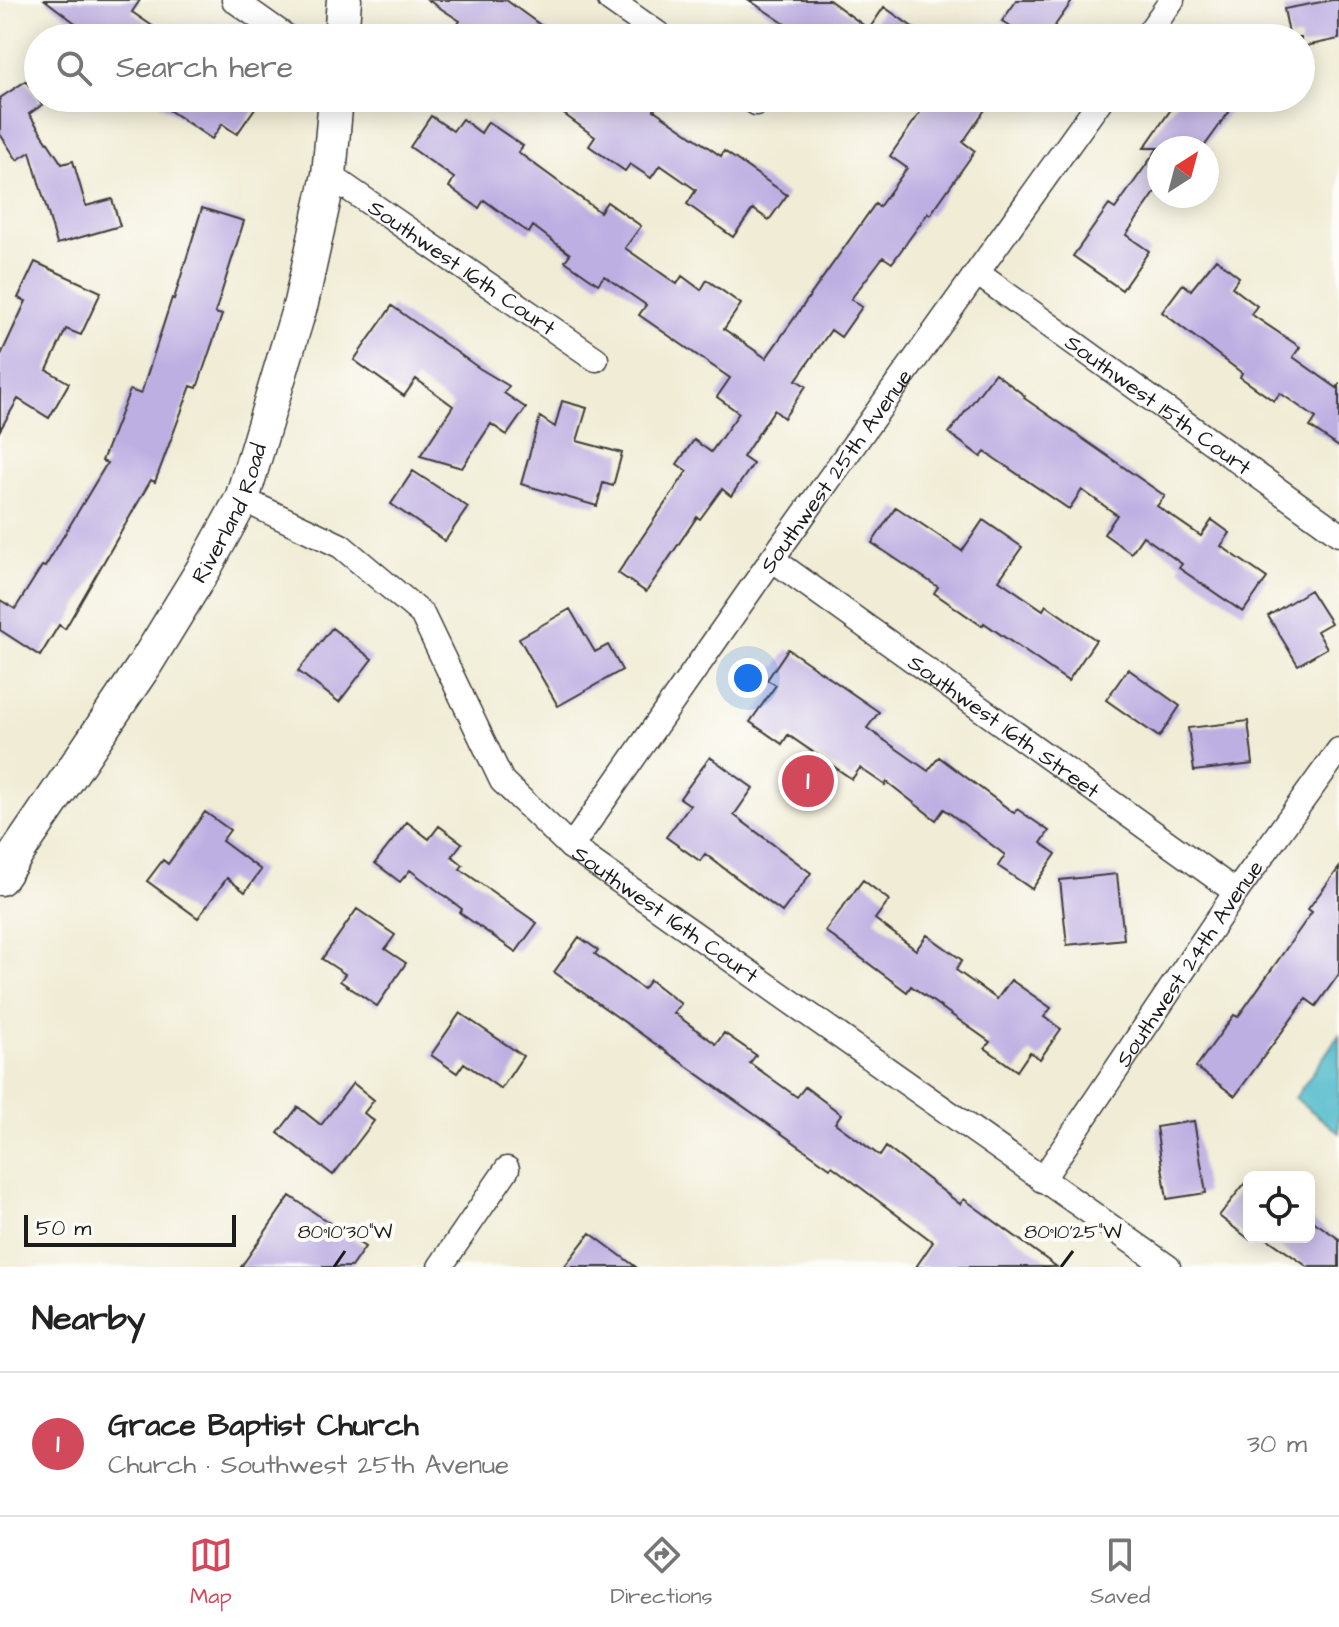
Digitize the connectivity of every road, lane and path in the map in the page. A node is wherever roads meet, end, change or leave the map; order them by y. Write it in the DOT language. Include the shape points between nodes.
graph roads {
  1 [pos="234,0"];
  2 [pos="344,0"];
  3 [pos="610,0"];
  4 [pos="1172,0"];
  5 [pos="268,24"];
  6 [pos="342,24"];
  7 [pos="644,24"];
  8 [pos="1155,24"];
  9 [pos="335,112"];
  10 [pos="1092,112"];
  11 [pos="329,175"];
  12 [pos="977,273"];
  13 [pos="596,359"];
  14 [pos="242,499"];
  15 [pos="1339,534"];
  16 [pos="772,559"];
  17 [pos="1339,750"];
  18 [pos="571,847"];
  19 [pos="0,878"];
  20 [pos="1236,892"];
  21 [pos="507,1169"];
  22 [pos="1042,1180"];
  23 [pos="440,1267"];
  24 [pos="1168,1267"];
  1 -- 5 [label="street"];
  2 -- 6 [label="street"];
  3 -- 7 [label="street"];
  4 -- 8 [label="street"];
  9 -- 11 [label="street, Riverland Road"];
  10 -- 12 [label="street, Southwest 25th Avenue"];
  11 -- 13 [label="street, Southwest 16th Court"];
  11 -- 14 [label="street, Riverland Road" via="301,303"];
  12 -- 15 [label="street, Southwest 15th Court"];
  12 -- 16 [label="street, Southwest 25th Avenue"];
  14 -- 18 [label="street, Southwest 16th Court" via="341,546 422,614 502,781"];
  14 -- 19 [label="street, Riverland Road" via="144,666"];
  16 -- 18 [label="street, Southwest 25th Avenue"];
  16 -- 20 [label="street, Southwest 16th Street"];
  17 -- 20 [label="street, Southwest 24th Avenue"];
  18 -- 22 [label="street, Southwest 16th Court"];
  20 -- 22 [label="street, Southwest 24th Avenue"];
  21 -- 23 [label="street"];
  22 -- 24 [label="street, Southwest 16th Court"];
}
